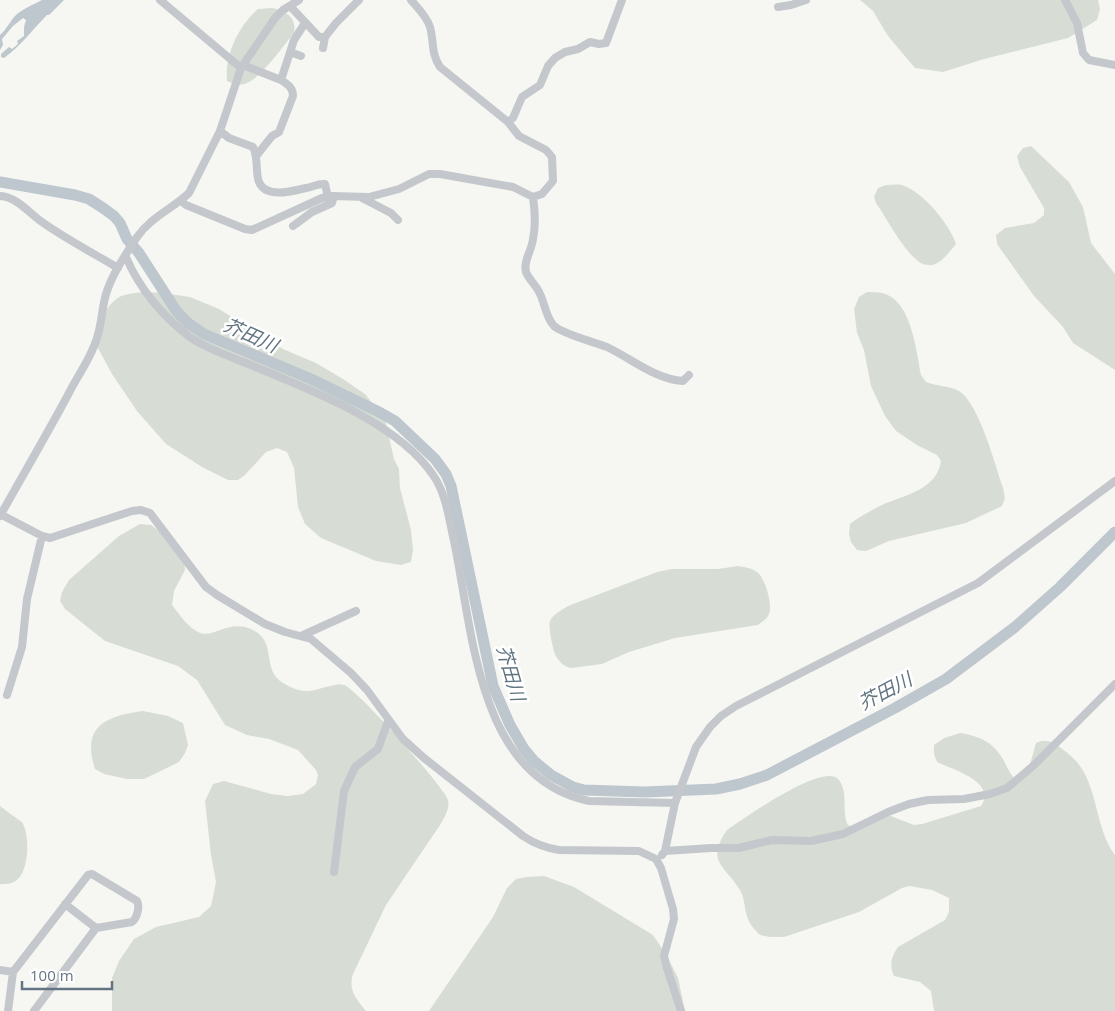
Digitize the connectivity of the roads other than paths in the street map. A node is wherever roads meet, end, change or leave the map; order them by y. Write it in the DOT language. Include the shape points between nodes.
graph roads {
  1 [pos="160,0"];
  2 [pos="299,0"];
  3 [pos="359,0"];
  4 [pos="411,0"];
  5 [pos="622,0"];
  6 [pos="806,0"];
  7 [pos="1064,0"];
  8 [pos="290,6"];
  9 [pos="778,7"];
  10 [pos="305,23"];
  11 [pos="325,37"];
  12 [pos="323,48"];
  13 [pos="290,52"];
  14 [pos="301,56"];
  15 [pos="1115,65"];
  16 [pos="242,66"];
  17 [pos="281,80"];
  18 [pos="508,122"];
  19 [pos="220,131"];
  20 [pos="257,156"];
  21 [pos="0,196"];
  22 [pos="331,196"];
  23 [pos="533,197"];
  24 [pos="362,198"];
  25 [pos="181,201"];
  26 [pos="398,220"];
  27 [pos="293,226"];
  28 [pos="126,257"];
  29 [pos="118,268"];
  30 [pos="688,375"];
  31 [pos="1115,481"];
  32 [pos="0,515"];
  33 [pos="42,536"];
  34 [pos="356,611"];
  35 [pos="301,636"];
  36 [pos="1115,684"];
  37 [pos="7,695"];
  38 [pos="388,721"];
  39 [pos="675,803"];
  40 [pos="665,851"];
  41 [pos="656,860"];
  42 [pos="334,872"];
  43 [pos="65,904"];
  44 [pos="96,928"];
  45 [pos="0,970"];
  46 [pos="14,972"];
  47 [pos="8,1011"];
  48 [pos="34,1011"];
  49 [pos="681,1011"];
  1 -- 16 [label="street"];
  2 -- 8 [label="street"];
  3 -- 11 [label="street"];
  4 -- 18 [label="street" via="427,19 433,51 440,66"];
  5 -- 18 [label="street" via="606,43 590,42 555,58 540,85 522,97"];
  6 -- 9 [label="street"];
  7 -- 15 [label="street" via="1077,23 1083,53 1089,60"];
  8 -- 10 [label="street"];
  8 -- 16 [label="street" via="275,18"];
  10 -- 11 [label="street" via="319,37"];
  10 -- 13 [label="street"];
  11 -- 12 [label="street"];
  13 -- 14 [label="street"];
  13 -- 17 [label="street"];
  16 -- 17 [label="street"];
  16 -- 19 [label="street"];
  17 -- 20 [label="street" via="293,91 293,96 279,132"];
  18 -- 23 [label="street" via="519,136 546,150 552,157 553,181 542,194"];
  19 -- 20 [label="street" via="253,147"];
  19 -- 25 [label="street"];
  20 -- 22 [label="street" via="259,182 271,192 326,184"];
  21 -- 29 [label="street" via="17,202 42,222"];
  22 -- 24 [label="street"];
  22 -- 25 [label="street" via="252,230"];
  22 -- 27 [label="street" via="332,203"];
  23 -- 24 [label="street" via="513,187 429,174 399,189"];
  23 -- 30 [label="street" via="534,236 526,271 554,326 607,348 654,373 683,381"];
  24 -- 26 [label="street"];
  25 -- 28 [label="street" via="160,213 138,237"];
  28 -- 29 [label="street"];
  28 -- 39 [label="street" via="133,274 155,302 192,339 378,424 414,453 433,474 440,486 449,520 476,664 484,690 507,739 532,772 559,792 589,801"];
  29 -- 32 [label="street" via="106,292 95,346"];
  31 -- 39 [label="street" via="978,583 721,716 696,747"];
  32 -- 33 [label="street"];
  33 -- 35 [label="street" via="56,537 132,511 150,513 206,587 265,624"];
  33 -- 37 [label="street" via="27,599 22,647"];
  34 -- 35 [label="street"];
  35 -- 38 [label="street" via="311,638 368,690"];
  36 -- 40 [label="street" via="1007,788 964,799 909,804 843,834 811,841 772,840 739,848"];
  38 -- 41 [label="street" via="424,758 534,843 559,850 639,851"];
  38 -- 42 [label="street" via="378,749 355,767 348,780"];
  39 -- 40 [label="street"];
  40 -- 41 [label="street"];
  41 -- 49 [label="street" via="673,909 674,919 664,956"];
  43 -- 44 [label="street"];
  43 -- 44 [label="street" via="92,874 137,901 136,919 132,922"];
  43 -- 46 [label="street"];
  44 -- 48 [label="street"];
  45 -- 46 [label="street"];
  46 -- 47 [label="street"];
}
